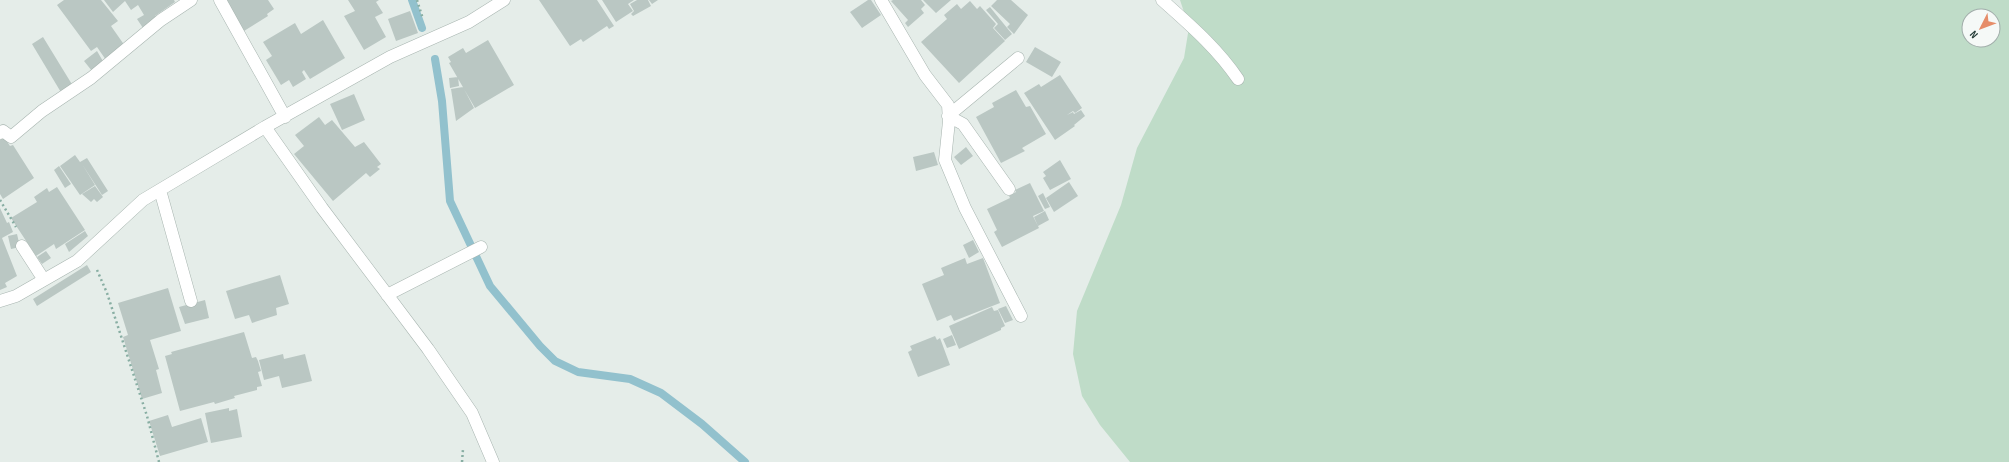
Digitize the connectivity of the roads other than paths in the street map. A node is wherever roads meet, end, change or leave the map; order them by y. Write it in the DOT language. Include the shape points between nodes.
graph roads {
  1 [pos="191,0"];
  2 [pos="220,0"];
  3 [pos="504,0"];
  4 [pos="881,0"];
  5 [pos="1162,0"];
  6 [pos="1018,58"];
  7 [pos="1238,80"];
  8 [pos="948,116"];
  9 [pos="285,117"];
  10 [pos="265,127"];
  11 [pos="0,133"];
  12 [pos="1009,189"];
  13 [pos="160,190"];
  14 [pos="22,246"];
  15 [pos="481,247"];
  16 [pos="44,280"];
  17 [pos="387,295"];
  18 [pos="0,301"];
  19 [pos="191,301"];
  20 [pos="1021,316"];
  21 [pos="493,462"];
  1 -- 11 [label="street" via="161,20 91,78 42,111 11,137 3,131"];
  2 -- 9 [label="street"];
  3 -- 9 [label="street" via="468,22 390,57"];
  4 -- 8 [label="street" via="925,75 948,105"];
  5 -- 7 [label="street" via="1202,35"];
  6 -- 8 [label="street"];
  8 -- 12 [label="street" via="963,124"];
  8 -- 20 [label="street" via="945,160 965,208"];
  9 -- 10 [label="street"];
  10 -- 13 [label="street"];
  10 -- 17 [label="street"];
  13 -- 16 [label="street" via="143,200 77,261"];
  13 -- 19 [label="street"];
  14 -- 16 [label="street"];
  15 -- 17 [label="street"];
  16 -- 18 [label="street" via="16,296"];
  17 -- 21 [label="street" via="472,413"];
}
